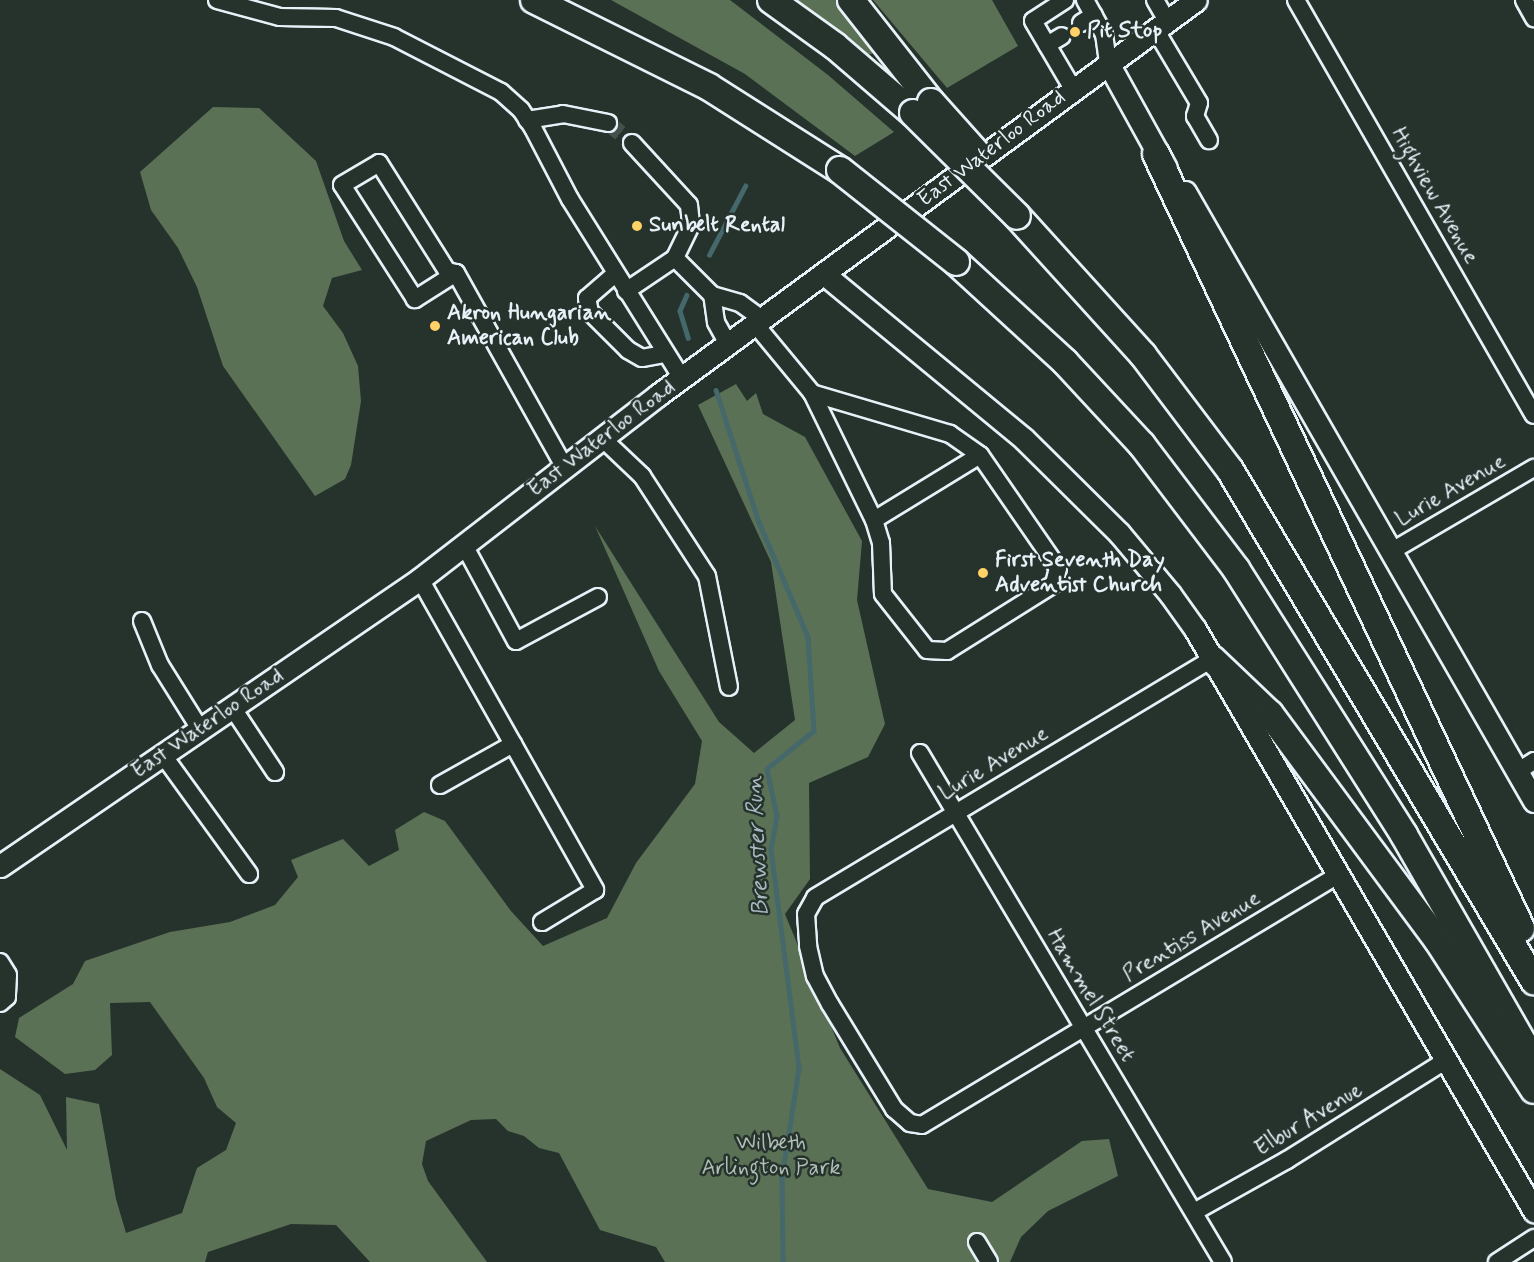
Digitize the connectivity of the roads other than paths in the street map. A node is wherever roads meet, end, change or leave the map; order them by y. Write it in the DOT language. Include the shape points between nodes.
graph roads {
  1 [pos="217,0"];
  2 [pos="534,0"];
  3 [pos="771,0"];
  4 [pos="851,0"];
  5 [pos="1065,0"];
  6 [pos="1155,0"];
  7 [pos="1196,0"];
  8 [pos="1296,0"];
  9 [pos="1524,0"];
  10 [pos="1087,13"];
  11 [pos="1534,18"];
  12 [pos="1161,25"];
  13 [pos="1062,36"];
  14 [pos="1047,45"];
  15 [pos="1108,63"];
  16 [pos="1072,89"];
  17 [pos="922,107"];
  18 [pos="527,120"];
  19 [pos="608,123"];
  20 [pos="1209,140"];
  21 [pos="632,143"];
  22 [pos="1156,154"];
  23 [pos="675,258"];
  24 [pos="456,273"];
  25 [pos="615,274"];
  26 [pos="824,274"];
  27 [pos="626,291"];
  28 [pos="712,295"];
  29 [pos="759,322"];
  30 [pos="728,344"];
  31 [pos="664,354"];
  32 [pos="682,378"];
  33 [pos="812,393"];
  34 [pos="1534,415"];
  35 [pos="603,440"];
  36 [pos="980,455"];
  37 [pos="565,468"];
  38 [pos="1534,468"];
  39 [pos="874,520"];
  40 [pos="464,545"];
  41 [pos="1390,552"];
  42 [pos="420,579"];
  43 [pos="598,597"];
  44 [pos="142,621"];
  45 [pos="1212,659"];
  46 [pos="729,687"];
  47 [pos="232,707"];
  48 [pos="200,729"];
  49 [pos="513,744"];
  50 [pos="921,753"];
  51 [pos="164,755"];
  52 [pos="1526,766"];
  53 [pos="275,772"];
  54 [pos="440,785"];
  55 [pos="1534,801"];
  56 [pos="955,813"];
  57 [pos="0,866"];
  58 [pos="249,874"];
  59 [pos="1336,876"];
  60 [pos="542,922"];
  61 [pos="1534,955"];
  62 [pos="0,962"];
  63 [pos="1534,981"];
  64 [pos="0,1003"];
  65 [pos="1083,1026"];
  66 [pos="1445,1061"];
  67 [pos="1534,1062"];
  68 [pos="1534,1090"];
  69 [pos="915,1126"];
  70 [pos="1534,1211"];
  71 [pos="1194,1212"];
  72 [pos="1534,1238"];
  73 [pos="977,1242"];
  74 [pos="989,1262"];
  75 [pos="1223,1262"];
  76 [pos="1497,1262"];
  1 -- 18 [label="street" via="280,17 336,18 394,37 501,92"];
  2 -- 67 [label="highway, bridge" via="709,87 840,170 956,262 1040,338 1142,445 1236,569 1404,835"];
  3 -- 17 [label="highway"];
  4 -- 17 [label="highway"];
  5 -- 14 [label="street" via="1033,21"];
  6 -- 12 [label="street"];
  7 -- 12 [label="main road, East Waterloo Road"];
  8 -- 34 [label="street, Highview Avenue"];
  9 -- 11 [label="street"];
  10 -- 15 [label="street" via="1104,33"];
  12 -- 15 [label="main road, East Waterloo Road"];
  12 -- 20 [label="street" via="1199,103 1195,116"];
  13 -- 14 [label="street"];
  14 -- 16 [label="street"];
  15 -- 16 [label="main road, East Waterloo Road"];
  15 -- 22 [label="main road"];
  16 -- 26 [label="main road, East Waterloo Road"];
  17 -- 63 [label="highway, bridge" via="1022,213 1178,398 1254,507"];
  18 -- 19 [label="street" via="563,114"];
  18 -- 25 [label="street"];
  21 -- 23 [label="street" via="689,205 691,225"];
  22 -- 41 [label="main road" via="1190,200"];
  22 -- 61 [label="highway"];
  23 -- 27 [label="street"];
  23 -- 28 [label="street"];
  24 -- 24 [label="street" via="447,271 379,164 342,185 415,299"];
  24 -- 37 [label="street"];
  25 -- 27 [label="street"];
  25 -- 31 [label="street" via="586,298 590,312 628,350 642,357"];
  26 -- 29 [label="main road, East Waterloo Road"];
  26 -- 45 [label="main road" via="950,374 1096,509 1170,594"];
  27 -- 31 [label="street"];
  28 -- 29 [label="street" via="740,303"];
  28 -- 30 [label="street" via="716,322"];
  29 -- 30 [label="main road, East Waterloo Road"];
  29 -- 33 [label="street"];
  30 -- 32 [label="main road, East Waterloo Road"];
  31 -- 32 [label="street"];
  32 -- 35 [label="main road, East Waterloo Road"];
  33 -- 36 [label="street" via="950,434"];
  33 -- 39 [label="street"];
  35 -- 37 [label="main road, East Waterloo Road"];
  35 -- 46 [label="street" via="642,477 707,576"];
  36 -- 39 [label="street"];
  36 -- 39 [label="street" via="1058,568 1054,584 947,651 927,650 883,594 881,543"];
  37 -- 40 [label="main road, East Waterloo Road"];
  38 -- 41 [label="street, Lurie Avenue"];
  40 -- 42 [label="main road, East Waterloo Road"];
  40 -- 43 [label="street" via="516,641"];
  41 -- 52 [label="main road"];
  42 -- 47 [label="main road, East Waterloo Road"];
  42 -- 49 [label="street"];
  44 -- 48 [label="street" via="160,665"];
  45 -- 56 [label="street, Lurie Avenue"];
  45 -- 59 [label="main road"];
  45 -- 68 [label="highway" via="1270,714 1438,941"];
  47 -- 48 [label="main road, East Waterloo Road"];
  47 -- 53 [label="street"];
  48 -- 51 [label="main road, East Waterloo Road"];
  49 -- 54 [label="street"];
  49 -- 60 [label="street" via="595,890"];
  50 -- 56 [label="street, Hammel Street"];
  51 -- 57 [label="main road, East Waterloo Road"];
  51 -- 58 [label="street"];
  52 -- 55 [label="main road"];
  56 -- 65 [label="street, Hammel Street"];
  56 -- 69 [label="street, Lurie Avenue" via="830,886 810,903 806,914 815,976 894,1109"];
  59 -- 65 [label="street, Prentiss Avenue"];
  59 -- 66 [label="main road"];
  62 -- 64 [label="street" via="8,975 7,997"];
  65 -- 69 [label="street, Prentiss Avenue"];
  65 -- 71 [label="street, Hammel Street"];
  66 -- 70 [label="main road"];
  66 -- 71 [label="street, Elbur Avenue" via="1287,1160"];
  71 -- 75 [label="street, Hammel Street"];
  72 -- 76 [label="street"];
  73 -- 74 [label="street"];
}
